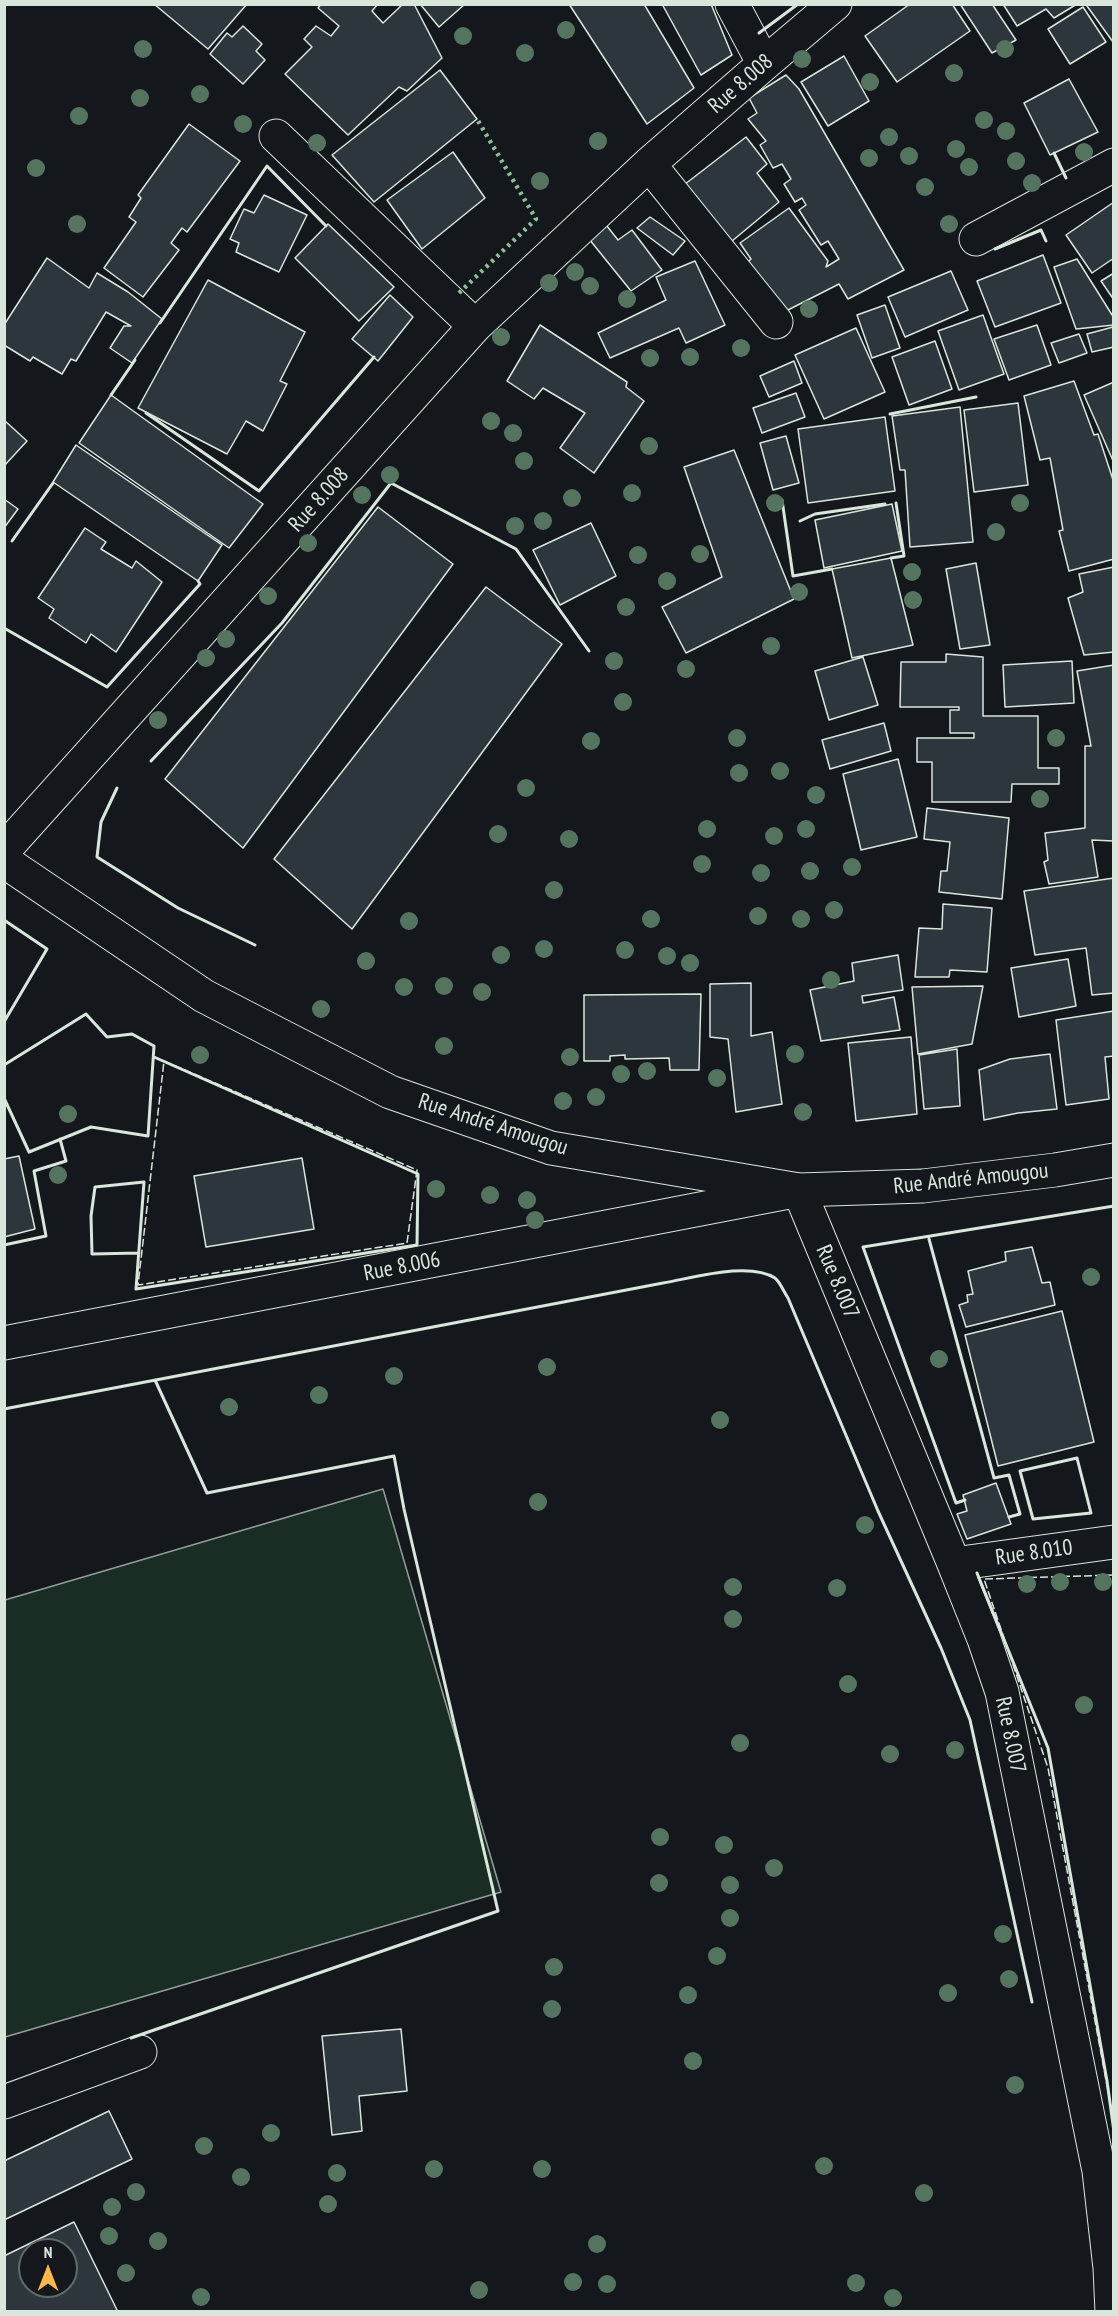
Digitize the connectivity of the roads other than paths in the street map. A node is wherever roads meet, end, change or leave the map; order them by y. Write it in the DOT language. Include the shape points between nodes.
graph roads {
  1 [pos="732,4"];
  2 [pos="835,4"];
  3 [pos="764,64"];
  4 [pos="276,136"];
  5 [pos="649,164"];
  6 [pos="1113,165"];
  7 [pos="976,239"];
  8 [pos="777,322"];
  9 [pos="475,326"];
  10 [pos="4,850"];
  11 [pos="4,861"];
  12 [pos="1113,1160"];
  13 [pos="799,1190"];
  14 [pos="4,1343"];
  15 [pos="1113,1542"];
  16 [pos="954,1564"];
  17 [pos="140,2052"];
  18 [pos="4,2103"];
  19 [pos="1112,2312"];
  1 -- 3 [label="street"];
  2 -- 3 [label="street, Rue 8.008"];
  3 -- 5 [label="street, Rue 8.008"];
  4 -- 9 [label="street"];
  5 -- 8 [label="street"];
  5 -- 9 [label="street, Rue 8.008"];
  6 -- 7 [label="street"];
  9 -- 10 [label="street, Rue 8.008"];
  11 -- 13 [label="street, Rue André Amougou" via="204,996 390,1092 551,1148"];
  12 -- 13 [label="street, Rue André Amougou" via="923,1186"];
  13 -- 14 [label="street, Rue 8.006"];
  13 -- 16 [label="street, Rue 8.007"];
  15 -- 16 [label="street, Rue 8.010"];
  16 -- 19 [label="street, Rue 8.007" via="1002,1692 1100,2171"];
  17 -- 18 [label="street"];
}
